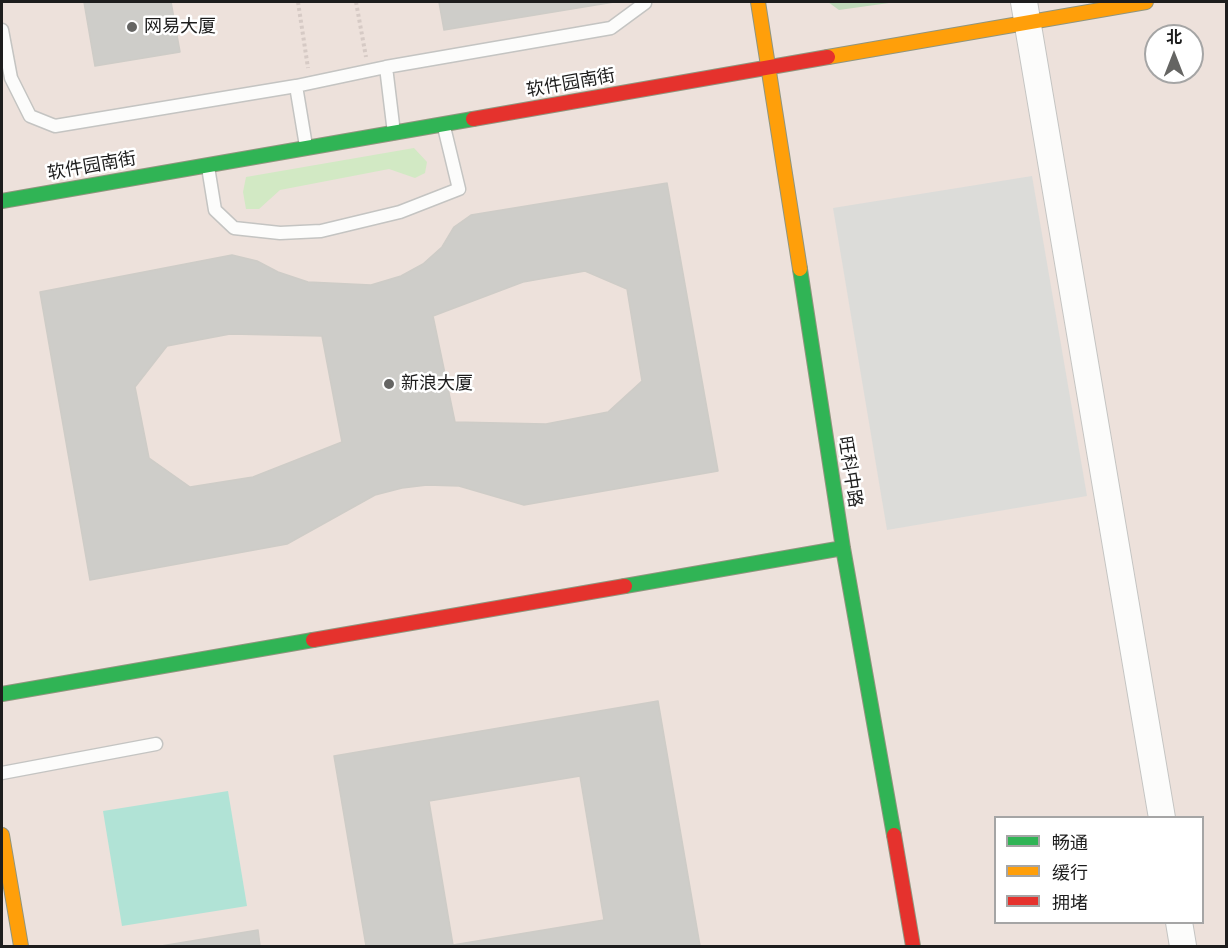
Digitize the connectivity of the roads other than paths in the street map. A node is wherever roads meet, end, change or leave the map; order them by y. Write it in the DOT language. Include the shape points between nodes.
graph roads {
  1 [pos="758,2"];
  2 [pos="1146,2"];
  3 [pos="645,3"];
  4 [pos="1026,12"];
  5 [pos="2,30"];
  6 [pos="386,67"];
  7 [pos="770,67"];
  8 [pos="296,86"];
  9 [pos="443,124"];
  10 [pos="394,133"];
  11 [pos="306,148"];
  12 [pos="207,166"];
  13 [pos="2,201"];
  14 [pos="843,548"];
  15 [pos="2,694"];
  16 [pos="156,744"];
  17 [pos="2,773"];
  18 [pos="1162,816"];
  19 [pos="2,834"];
  20 [pos="1179,924"];
  21 [pos="21,946"];
  22 [pos="913,946"];
  23 [pos="1184,946"];
  1 -- 7 [label="street, 旺科中路"];
  2 -- 4 [label="street, 软件园南街"];
  3 -- 6 [label="lane" via="611,27"];
  4 -- 7 [label="street, 软件园南街"];
  4 -- 18 [label="street"];
  5 -- 8 [label="lane" via="11,78 30,116 55,126"];
  6 -- 8 [label="lane"];
  6 -- 10 [label="lane"];
  7 -- 9 [label="street, 软件园南街"];
  7 -- 14 [label="street, 旺科中路"];
  8 -- 11 [label="lane"];
  9 -- 10 [label="street, 软件园南街"];
  9 -- 12 [label="lane" via="459,189 400,212 321,231 280,233 234,228 215,210"];
  10 -- 11 [label="street, 软件园南街"];
  11 -- 12 [label="street, 软件园南街"];
  12 -- 13 [label="street, 软件园南街"];
  14 -- 15 [label="street"];
  14 -- 22 [label="street, 旺科中路"];
  16 -- 17 [label="lane"];
  19 -- 21 [label="street"];
  20 -- 23 [label="street"];
}
